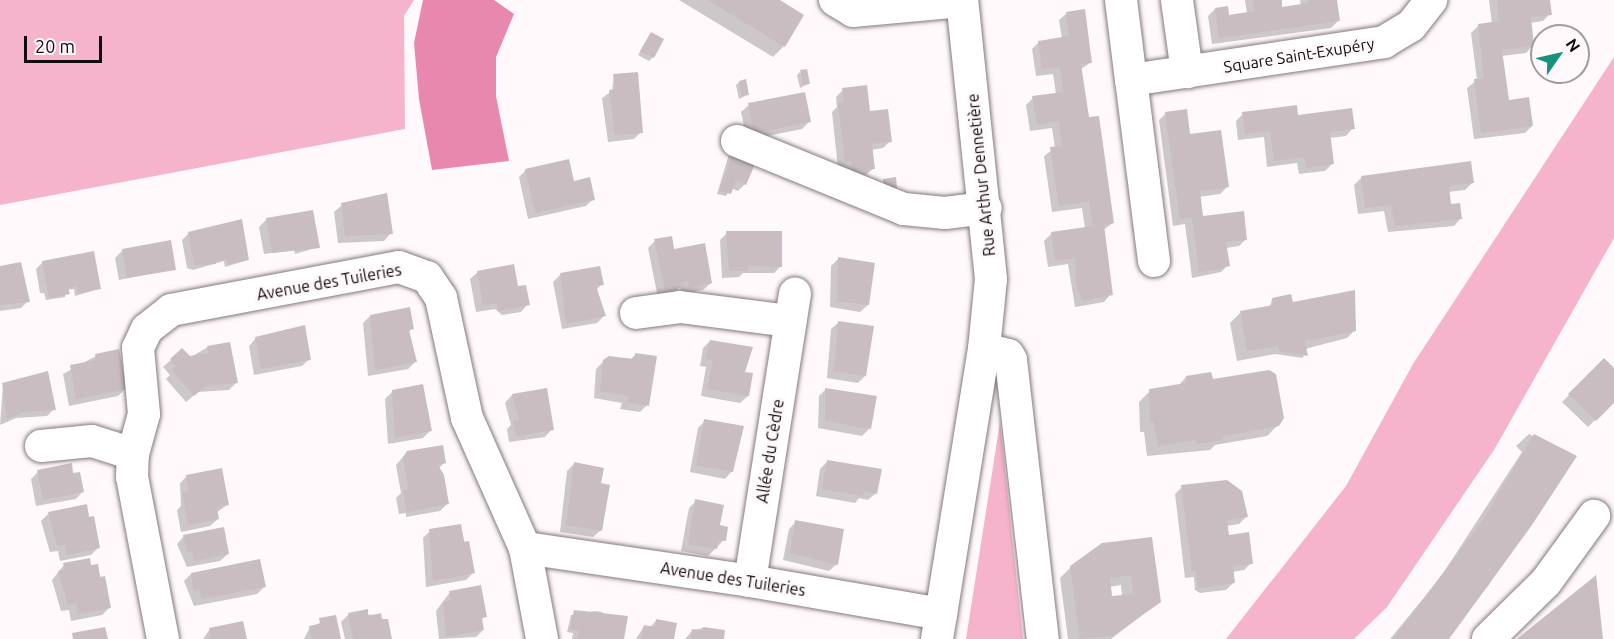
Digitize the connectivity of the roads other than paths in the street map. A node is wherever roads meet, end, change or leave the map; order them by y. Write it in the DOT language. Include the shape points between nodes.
graph roads {
  1 [pos="835,0"];
  2 [pos="962,0"];
  3 [pos="1121,0"];
  4 [pos="1177,0"];
  5 [pos="1431,0"];
  6 [pos="1187,72"];
  7 [pos="1131,80"];
  8 [pos="737,141"];
  9 [pos="986,208"];
  10 [pos="1154,261"];
  11 [pos="636,313"];
  12 [pos="984,349"];
  13 [pos="41,446"];
  14 [pos="133,454"];
  15 [pos="1594,516"];
  16 [pos="525,548"];
  17 [pos="750,581"];
  18 [pos="939,626"];
  19 [pos="163,639"];
  20 [pos="542,639"];
  21 [pos="1043,639"];
  22 [pos="1488,639"];
  1 -- 2 [label="street" via="853,11"];
  2 -- 9 [label="street, Rue Arthur Dennetière"];
  3 -- 7 [label="street"];
  4 -- 6 [label="street"];
  5 -- 6 [label="street, Square Saint-Exupéry" via="1411,26 1384,42"];
  6 -- 7 [label="street, Square Saint-Exupéry"];
  7 -- 10 [label="street"];
  8 -- 9 [label="street" via="904,208 945,213"];
  9 -- 12 [label="street, Rue Arthur Dennetière" via="991,279"];
  11 -- 17 [label="street, Allée du Cèdre" via="793,307"];
  12 -- 18 [label="street, Rue Arthur Dennetière"];
  12 -- 21 [label="street" via="1008,355 1011,360"];
  13 -- 14 [label="street" via="93,441"];
  14 -- 16 [label="street, Avenue des Tuileries" via="144,414 138,348 147,329 162,314 406,267 427,277 441,298 467,418"];
  14 -- 19 [label="street, Avenue des Tuileries" via="132,477"];
  15 -- 22 [label="street" via="1546,582"];
  16 -- 17 [label="street, Avenue des Tuileries"];
  16 -- 20 [label="street, Avenue des Tuileries"];
  17 -- 18 [label="street, Avenue des Tuileries"];
}
